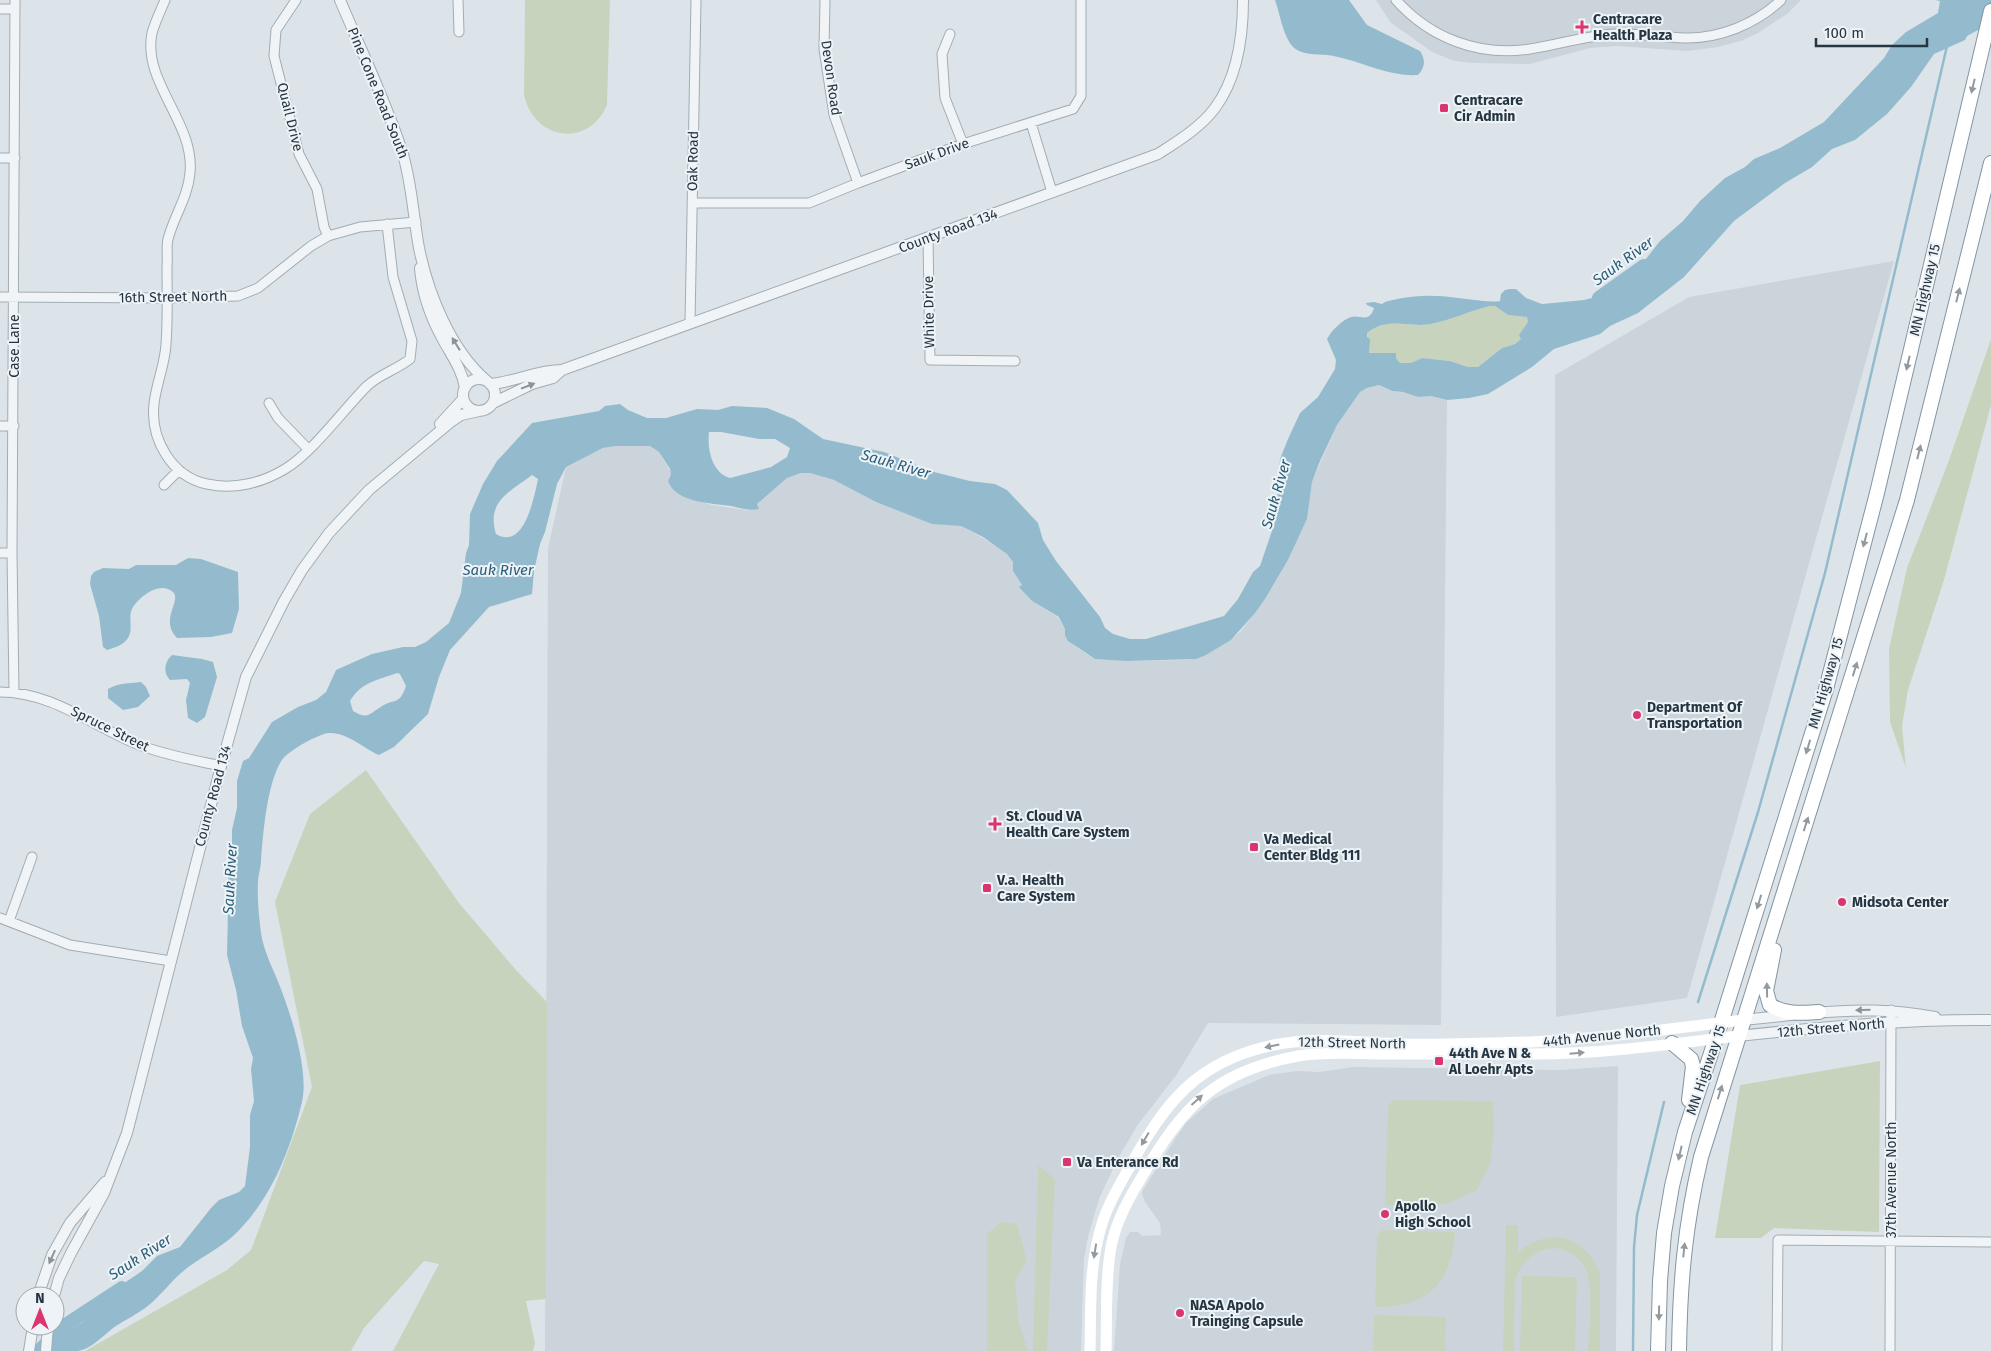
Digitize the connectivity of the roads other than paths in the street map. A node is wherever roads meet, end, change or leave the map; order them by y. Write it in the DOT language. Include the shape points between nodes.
graph roads {
  1 [pos="165,0"];
  2 [pos="296,0"];
  3 [pos="340,0"];
  4 [pos="458,0"];
  5 [pos="696,0"];
  6 [pos="825,0"];
  7 [pos="1081,0"];
  8 [pos="1243,0"];
  9 [pos="1396,0"];
  10 [pos="1781,0"];
  11 [pos="15,5"];
  12 [pos="0,9"];
  13 [pos="1991,11"];
  14 [pos="459,32"];
  15 [pos="950,34"];
  16 [pos="1031,123"];
  17 [pos="963,144"];
  18 [pos="0,158"];
  19 [pos="15,158"];
  20 [pos="1991,163"];
  21 [pos="858,183"];
  22 [pos="1052,192"];
  23 [pos="692,203"];
  24 [pos="416,222"];
  25 [pos="388,224"];
  26 [pos="328,236"];
  27 [pos="928,238"];
  28 [pos="419,247"];
  29 [pos="0,297"];
  30 [pos="14,297"];
  31 [pos="166,298"];
  32 [pos="690,323"];
  33 [pos="1015,361"];
  34 [pos="562,370"];
  35 [pos="489,382"];
  36 [pos="464,393"];
  37 [pos="270,403"];
  38 [pos="493,403"];
  39 [pos="479,411"];
  40 [pos="0,426"];
  41 [pos="14,426"];
  42 [pos="308,449"];
  43 [pos="404,460"];
  44 [pos="179,470"];
  45 [pos="164,484"];
  46 [pos="0,553"];
  47 [pos="12,553"];
  48 [pos="0,692"];
  49 [pos="14,692"];
  50 [pos="221,766"];
  51 [pos="1800,843"];
  52 [pos="32,857"];
  53 [pos="4,919"];
  54 [pos="171,961"];
  55 [pos="1891,1010"];
  56 [pos="1819,1012"];
  57 [pos="1946,1019"];
  58 [pos="1743,1020"];
  59 [pos="1991,1020"];
  60 [pos="1721,1023"];
  61 [pos="1891,1023"];
  62 [pos="1738,1036"];
  63 [pos="1716,1038"];
  64 [pos="1672,1043"];
  65 [pos="1459,1049"];
  66 [pos="1685,1132"];
  67 [pos="110,1176"];
  68 [pos="1891,1241"];
  69 [pos="1991,1242"];
  70 [pos="41,1286"];
  71 [pos="57,1286"];
  72 [pos="31,1336"];
  73 [pos="47,1336"];
  74 [pos="29,1351"];
  75 [pos="46,1351"];
  76 [pos="1090,1351"];
  77 [pos="1106,1351"];
  78 [pos="1658,1351"];
  79 [pos="1680,1351"];
  80 [pos="1777,1351"];
  81 [pos="1890,1351"];
  1 -- 31 [label="street" via="152,32 154,64 186,136 191,170 186,194 168,240"];
  2 -- 26 [label="street, Quail Drive" via="276,30 274,56 298,154 317,189"];
  3 -- 24 [label="street, Pine Cone Road South" via="402,151"];
  4 -- 14 [label="street"];
  5 -- 23 [label="street, Oak Road"];
  6 -- 21 [label="street, Devon Road" via="824,49 834,115"];
  7 -- 16 [label="street, Sauk Drive" via="1081,96 1072,109"];
  8 -- 22 [label="street, County Road 134" via="1238,56 1228,86 1215,108 1186,136 1158,154"];
  9 -- 10 [label="street" via="1419,22 1456,42 1476,48 1511,51 1617,34 1686,38 1711,36 1747,23"];
  11 -- 12 [label="street"];
  11 -- 19 [label="street, Case Lane"];
  13 -- 60 [label="highway, MN Highway 15, one-way" via="1878,493 1826,689"];
  15 -- 17 [label="street" via="942,54 945,98"];
  16 -- 17 [label="street, Sauk Drive"];
  16 -- 22 [label="street"];
  17 -- 21 [label="street, Sauk Drive"];
  18 -- 19 [label="street"];
  19 -- 30 [label="street, Case Lane"];
  51 -- 20 [label="highway, MN Highway 15, one-way" via="1907,500"];
  21 -- 23 [label="street, Sauk Drive" via="809,203"];
  22 -- 27 [label="street, County Road 134"];
  23 -- 32 [label="street, Oak Road"];
  24 -- 25 [label="street, 16th Street North"];
  24 -- 28 [label="street, Pine Cone Road South"];
  25 -- 26 [label="street, 16th Street North" via="350,228"];
  25 -- 42 [label="street" via="393,277 412,341 410,359 368,385"];
  26 -- 31 [label="street, 16th Street North" via="248,293 230,297"];
  27 -- 32 [label="street, County Road 134"];
  27 -- 33 [label="street, White Drive" via="930,360"];
  35 -- 28 [label="street, Pine Cone Road South, one-way" via="474,369 451,334 429,282"];
  28 -- 36 [label="street, Pine Cone Road South" via="426,303 460,370"];
  29 -- 30 [label="street, 16th Street North"];
  30 -- 31 [label="street, 16th Street North"];
  30 -- 41 [label="street, Case Lane"];
  31 -- 44 [label="street" via="165,356 153,418 161,446"];
  32 -- 34 [label="street, County Road 134"];
  34 -- 35 [label="street, County Road 134" via="548,370 510,382"];
  38 -- 34 [label="street, County Road 134, one-way" via="532,384 553,378"];
  35 -- 36 [label="street" via="475,379 468,383"];
  35 -- 38 [label="street" via="494,391"];
  36 -- 39 [label="street" via="471,408"];
  36 -- 43 [label="street, County Road 134"];
  37 -- 42 [label="street" via="278,418"];
  38 -- 39 [label="street"];
  39 -- 43 [label="street, County Road 134" via="456,418"];
  40 -- 41 [label="street"];
  41 -- 47 [label="street, Case Lane"];
  42 -- 44 [label="street" via="278,473 238,486 202,483"];
  43 -- 50 [label="street, County Road 134" via="346,514 302,570 246,677"];
  44 -- 45 [label="street"];
  46 -- 47 [label="street"];
  47 -- 49 [label="street, Case Lane"];
  48 -- 49 [label="street, Spruce Street"];
  49 -- 50 [label="street, Spruce Street" via="53,701 140,745"];
  50 -- 54 [label="street, County Road 134"];
  56 -- 51 [label="highway, one-way" via="1781,1011 1770,1005 1766,991"];
  51 -- 58 [label="highway, MN Highway 15"];
  52 -- 53 [label="street"];
  53 -- 54 [label="street" via="70,945"];
  54 -- 67 [label="street, County Road 134" via="129,1129"];
  55 -- 56 [label="street, 12th Street North, one-way"];
  55 -- 57 [label="street, 12th Street North"];
  55 -- 61 [label="street, 37th Avenue North"];
  56 -- 58 [label="street, 12th Street North"];
  57 -- 59 [label="street, 12th Street North"];
  57 -- 61 [label="street, 12th Street North"];
  58 -- 60 [label="main road, 44th Avenue North"];
  58 -- 62 [label="highway, MN Highway 15"];
  60 -- 63 [label="highway, MN Highway 15"];
  60 -- 65 [label="main road, 44th Avenue North"];
  61 -- 62 [label="street, 12th Street North"];
  61 -- 68 [label="street, 37th Avenue North"];
  62 -- 63 [label="main road, 12th Street North"];
  79 -- 62 [label="highway, MN Highway 15, one-way" via="1682,1262 1689,1211 1701,1157"];
  63 -- 64 [label="main road, 44th Avenue North"];
  63 -- 66 [label="highway, MN Highway 15"];
  65 -- 64 [label="main road, 44th Avenue North, one-way" via="1571,1054"];
  64 -- 66 [label="highway" via="1688,1055 1693,1066"];
  65 -- 76 [label="main road, 12th Street North, one-way" via="1304,1041 1276,1045 1233,1058 1197,1079 1169,1105 1151,1129 1109,1204 1094,1256"];
  77 -- 65 [label="main road, 12th Street North, one-way" via="1110,1258 1115,1231 1169,1132 1197,1100 1228,1079 1259,1066 1299,1056"];
  66 -- 78 [label="highway, MN Highway 15, one-way" via="1664,1233"];
  67 -- 70 [label="street, County Road 134, one-way" via="70,1223 52,1255"];
  67 -- 71 [label="street, County Road 134"];
  68 -- 69 [label="street"];
  68 -- 80 [label="street" via="1778,1240"];
  68 -- 81 [label="street, 37th Avenue North"];
  72 -- 74 [label="street"];
  73 -- 75 [label="street"];
}
